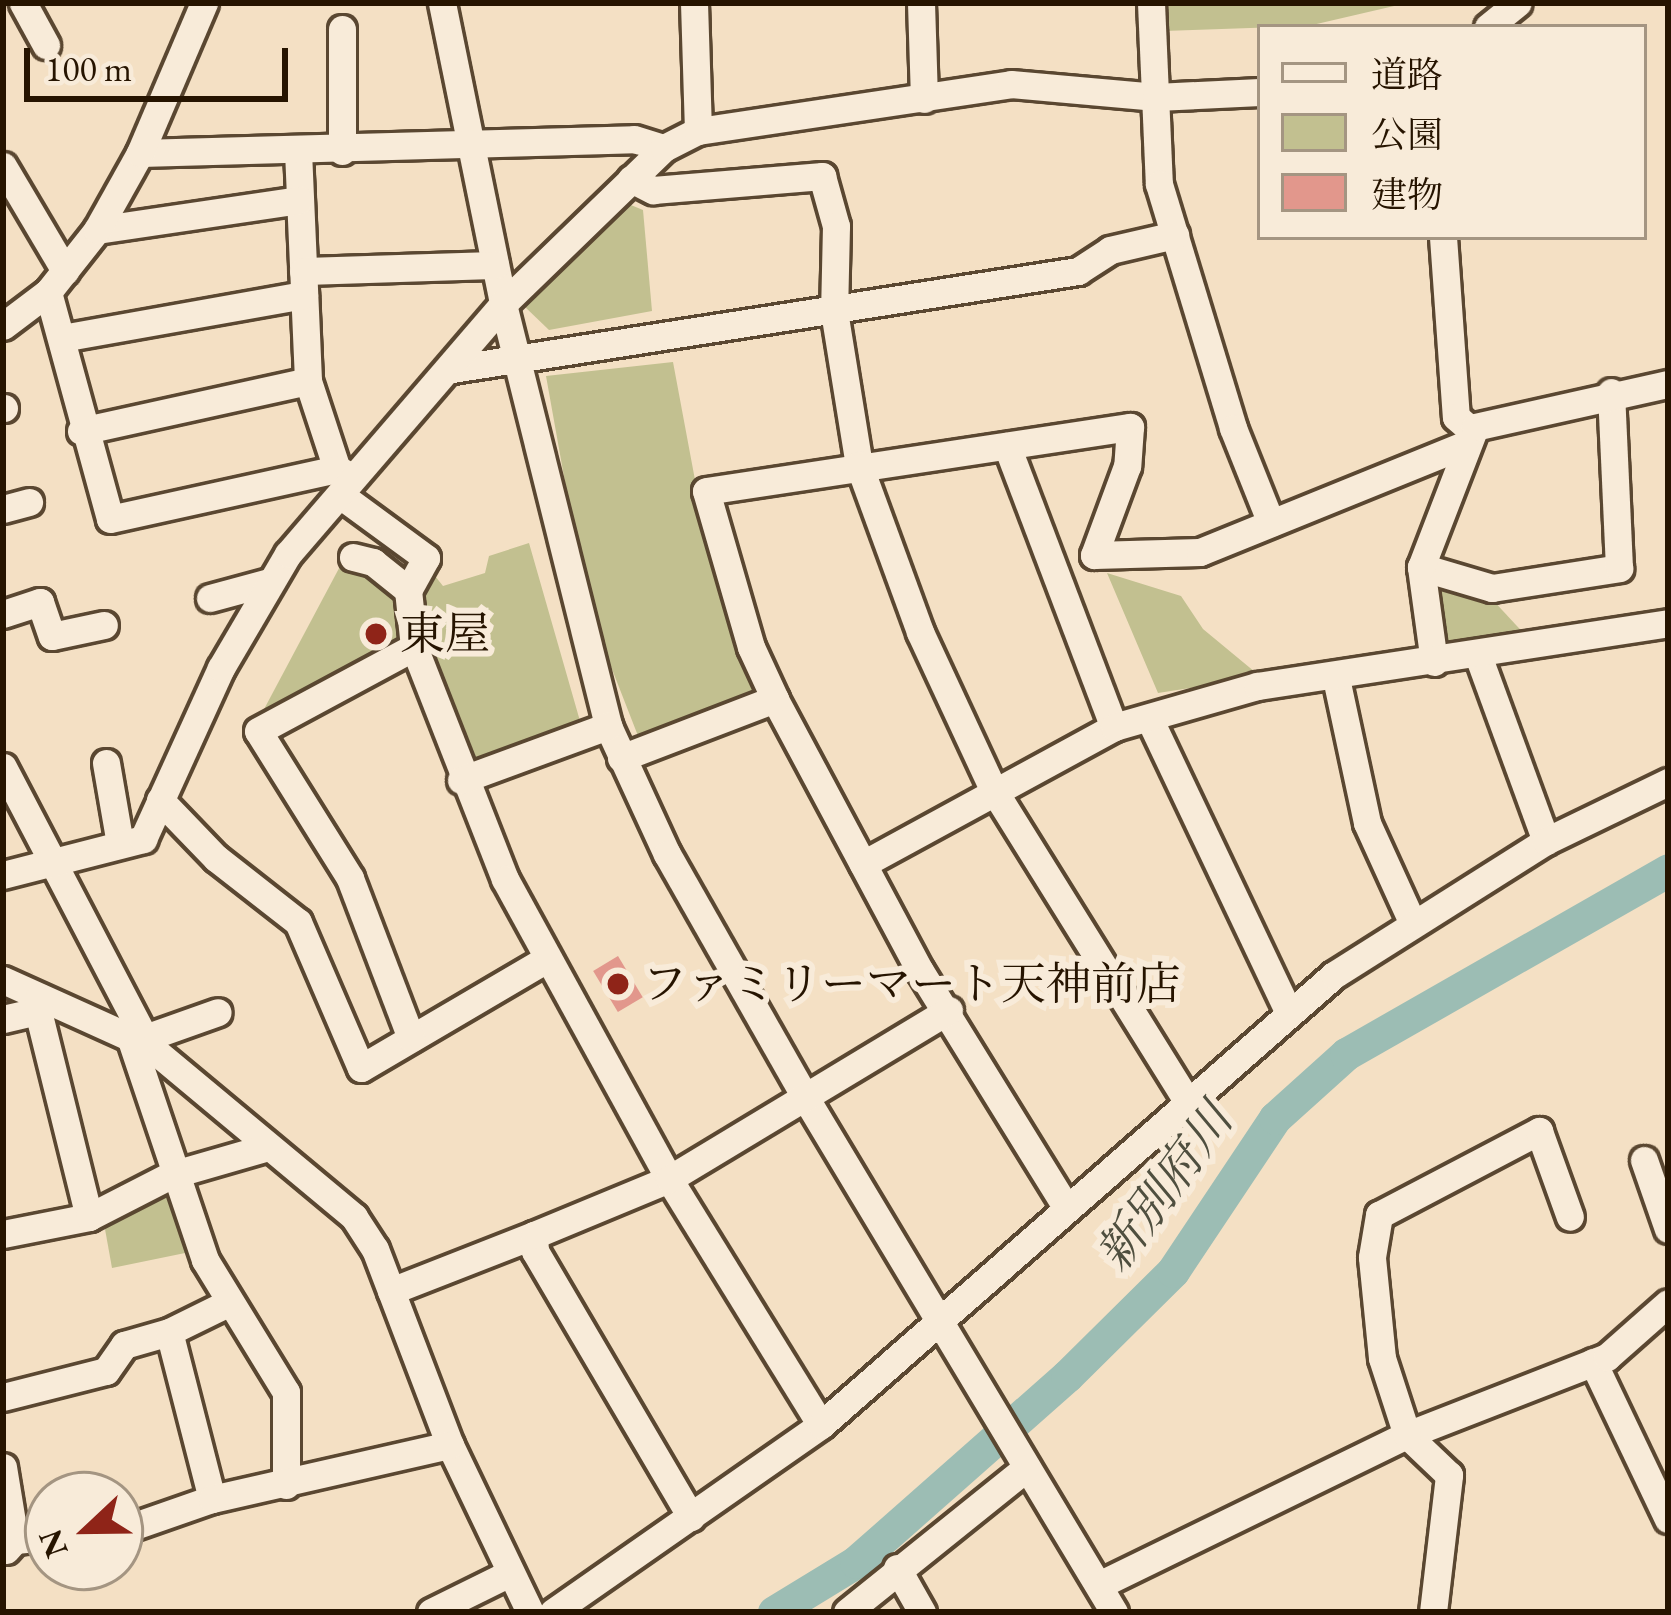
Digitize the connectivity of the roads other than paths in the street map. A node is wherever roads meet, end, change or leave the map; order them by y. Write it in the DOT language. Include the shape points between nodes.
graph roads {
  1 [pos="23,3"];
  2 [pos="204,3"];
  3 [pos="442,3"];
  4 [pos="694,3"];
  5 [pos="921,3"];
  6 [pos="1151,3"];
  7 [pos="1518,3"];
  8 [pos="1492,24"];
  9 [pos="342,29"];
  10 [pos="46,45"];
  11 [pos="1257,92"];
  12 [pos="1156,97"];
  13 [pos="924,99"];
  14 [pos="698,130"];
  15 [pos="468,147"];
  16 [pos="664,148"];
  17 [pos="298,151"];
  18 [pos="342,151"];
  19 [pos="140,153"];
  20 [pos="3,166"];
  21 [pos="631,179"];
  22 [pos="299,200"];
  23 [pos="97,230"];
  24 [pos="1175,235"];
  25 [pos="1443,240"];
  26 [pos="495,265"];
  27 [pos="57,282"];
  28 [pos="303,283"];
  29 [pos="502,304"];
  30 [pos="834,311"];
  31 [pos="3,326"];
  32 [pos="62,338"];
  33 [pos="515,357"];
  34 [pos="452,369"];
  35 [pos="308,381"];
  36 [pos="1668,384"];
  37 [pos="1612,392"];
  38 [pos="81,431"];
  39 [pos="1468,438"];
  40 [pos="1007,446"];
  41 [pos="859,464"];
  42 [pos="345,482"];
  43 [pos="1271,524"];
  44 [pos="1094,555"];
  45 [pos="353,557"];
  46 [pos="1045,560"];
  47 [pos="1421,567"];
  48 [pos="269,582"];
  49 [pos="408,590"];
  50 [pos="210,598"];
  51 [pos="3,614"];
  52 [pos="1668,623"];
  53 [pos="104,625"];
  54 [pos="414,647"];
  55 [pos="1479,658"];
  56 [pos="1434,662"];
  57 [pos="1336,678"];
  58 [pos="775,699"];
  59 [pos="1149,718"];
  60 [pos="608,726"];
  61 [pos="1114,727"];
  62 [pos="621,758"];
  63 [pos="106,763"];
  64 [pos="3,766"];
  65 [pos="461,780"];
  66 [pos="1668,782"];
  67 [pos="992,789"];
  68 [pos="160,800"];
  69 [pos="11,801"];
  70 [pos="1546,841"];
  71 [pos="120,844"];
  72 [pos="55,861"];
  73 [pos="863,864"];
  74 [pos="3,875"];
  75 [pos="1413,923"];
  76 [pos="545,960"];
  77 [pos="3,980"];
  78 [pos="38,1001"];
  79 [pos="949,1010"];
  80 [pos="218,1012"];
  81 [pos="1289,1013"];
  82 [pos="3,1019"];
  83 [pos="411,1037"];
  84 [pos="141,1041"];
  85 [pos="805,1097"];
  86 [pos="1184,1099"];
  87 [pos="268,1147"];
  88 [pos="1644,1160"];
  89 [pos="171,1174"];
  90 [pos="669,1179"];
  91 [pos="1066,1207"];
  92 [pos="88,1217"];
  93 [pos="1570,1217"];
  94 [pos="1668,1229"];
  95 [pos="3,1234"];
  96 [pos="534,1235"];
  97 [pos="391,1291"];
  98 [pos="1668,1303"];
  99 [pos="228,1304"];
  100 [pos="941,1322"];
  101 [pos="169,1332"];
  102 [pos="1594,1362"];
  103 [pos="3,1397"];
  104 [pos="821,1425"];
  105 [pos="1406,1435"];
  106 [pos="450,1445"];
  107 [pos="3,1467"];
  108 [pos="1026,1468"];
  109 [pos="286,1486"];
  110 [pos="212,1499"];
  111 [pos="691,1517"];
  112 [pos="1668,1520"];
  113 [pos="144,1523"];
  114 [pos="9,1547"];
  115 [pos="897,1568"];
  116 [pos="510,1573"];
  117 [pos="1100,1586"];
  118 [pos="430,1612"];
  119 [pos="530,1612"];
  120 [pos="553,1612"];
  121 [pos="847,1612"];
  122 [pos="922,1612"];
  123 [pos="1114,1612"];
  124 [pos="1433,1612"];
  1 -- 10 [label="street"];
  2 -- 19 [label="street"];
  3 -- 15 [label="street"];
  4 -- 14 [label="street"];
  5 -- 13 [label="street"];
  6 -- 12 [label="street"];
  7 -- 8 [label="street"];
  9 -- 18 [label="street"];
  11 -- 12 [label="street"];
  12 -- 13 [label="street" via="1011,84"];
  12 -- 24 [label="street" via="1159,184"];
  13 -- 14 [label="street"];
  14 -- 16 [label="street"];
  15 -- 16 [label="street" via="634,139"];
  15 -- 18 [label="street"];
  15 -- 26 [label="street"];
  16 -- 21 [label="street"];
  17 -- 18 [label="street"];
  17 -- 19 [label="street"];
  17 -- 22 [label="street"];
  19 -- 23 [label="street"];
  20 -- 27 [label="street"];
  21 -- 29 [label="street"];
  21 -- 30 [label="street" via="653,190 822,176 836,226"];
  22 -- 23 [label="street"];
  22 -- 28 [label="street"];
  23 -- 27 [label="street"];
  24 -- 30 [label="street" via="1110,250 1078,271"];
  24 -- 43 [label="street"];
  25 -- 39 [label="street" via="1456,417"];
  26 -- 28 [label="street"];
  26 -- 29 [label="street"];
  27 -- 31 [label="street"];
  27 -- 32 [label="street"];
  28 -- 32 [label="street"];
  28 -- 35 [label="street"];
  29 -- 33 [label="street"];
  29 -- 34 [label="street"];
  30 -- 33 [label="street"];
  30 -- 41 [label="street"];
  32 -- 38 [label="street"];
  33 -- 34 [label="street"];
  33 -- 60 [label="street"];
  34 -- 42 [label="street"];
  35 -- 38 [label="street"];
  35 -- 42 [label="street"];
  36 -- 37 [label="street"];
  37 -- 39 [label="street"];
  37 -- 47 [label="street" via="1619,568 1492,588"];
  38 -- 42 [label="street" via="110,519"];
  39 -- 43 [label="street"];
  39 -- 47 [label="street"];
  40 -- 41 [label="street"];
  40 -- 44 [label="street" via="1130,428 1127,466"];
  40 -- 46 [label="street"];
  41 -- 58 [label="street" via="706,491 751,646"];
  41 -- 67 [label="street" via="948,702"];
  42 -- 48 [label="street"];
  42 -- 49 [label="street" via="426,557"];
  43 -- 44 [label="street" via="1200,552"];
  44 -- 46 [label="street"];
  45 -- 49 [label="street" via="373,562"];
  46 -- 61 [label="street"];
  47 -- 56 [label="street"];
  48 -- 50 [label="street"];
  48 -- 68 [label="street"];
  49 -- 54 [label="street"];
  51 -- 53 [label="street" via="40,602 52,636"];
  52 -- 55 [label="street"];
  54 -- 65 [label="street"];
  54 -- 83 [label="street" via="258,731 350,878"];
  55 -- 56 [label="street"];
  55 -- 70 [label="street"];
  56 -- 57 [label="street"];
  57 -- 59 [label="street" via="1257,686"];
  57 -- 75 [label="street" via="1367,823"];
  58 -- 62 [label="street"];
  58 -- 73 [label="street"];
  59 -- 61 [label="street"];
  59 -- 81 [label="street"];
  60 -- 62 [label="street"];
  60 -- 65 [label="street"];
  61 -- 67 [label="street"];
  62 -- 85 [label="street"];
  63 -- 71 [label="street"];
  64 -- 69 [label="street"];
  65 -- 76 [label="street"];
  66 -- 70 [label="street"];
  67 -- 73 [label="street"];
  67 -- 86 [label="street"];
  68 -- 71 [label="street" via="143,838"];
  68 -- 83 [label="street" via="216,858 298,922 361,1068"];
  69 -- 72 [label="street"];
  70 -- 75 [label="street"];
  71 -- 72 [label="street"];
  72 -- 74 [label="street"];
  72 -- 84 [label="street"];
  73 -- 79 [label="street"];
  75 -- 81 [label="street"];
  76 -- 83 [label="street"];
  76 -- 90 [label="street"];
  77 -- 78 [label="street"];
  78 -- 82 [label="street"];
  78 -- 84 [label="street"];
  78 -- 92 [label="street"];
  79 -- 85 [label="street"];
  79 -- 91 [label="street"];
  80 -- 84 [label="street"];
  81 -- 86 [label="street"];
  84 -- 87 [label="street"];
  84 -- 89 [label="street"];
  85 -- 90 [label="street"];
  85 -- 100 [label="street"];
  86 -- 91 [label="street"];
  87 -- 89 [label="street"];
  87 -- 97 [label="street" via="354,1217"];
  88 -- 94 [label="street"];
  89 -- 92 [label="street"];
  89 -- 99 [label="street"];
  90 -- 96 [label="street"];
  90 -- 104 [label="street"];
  91 -- 100 [label="street"];
  92 -- 95 [label="street"];
  93 -- 105 [label="street" via="1540,1131 1378,1215 1372,1257 1382,1358"];
  96 -- 97 [label="street"];
  96 -- 111 [label="street" via="535,1251"];
  97 -- 106 [label="street"];
  98 -- 102 [label="street"];
  99 -- 101 [label="street"];
  99 -- 109 [label="street" via="286,1392"];
  100 -- 104 [label="street"];
  100 -- 108 [label="street"];
  101 -- 103 [label="street" via="124,1345 106,1372"];
  101 -- 110 [label="street"];
  102 -- 105 [label="street"];
  102 -- 112 [label="street"];
  104 -- 111 [label="street"];
  105 -- 117 [label="street"];
  105 -- 124 [label="street" via="1449,1475"];
  106 -- 109 [label="street"];
  106 -- 116 [label="street"];
  107 -- 114 [label="street"];
  108 -- 115 [label="street"];
  108 -- 117 [label="street"];
  109 -- 110 [label="street"];
  110 -- 113 [label="street"];
  111 -- 120 [label="street"];
  115 -- 121 [label="street"];
  115 -- 122 [label="street"];
  116 -- 118 [label="street"];
  116 -- 119 [label="street"];
  117 -- 123 [label="street"];
}
